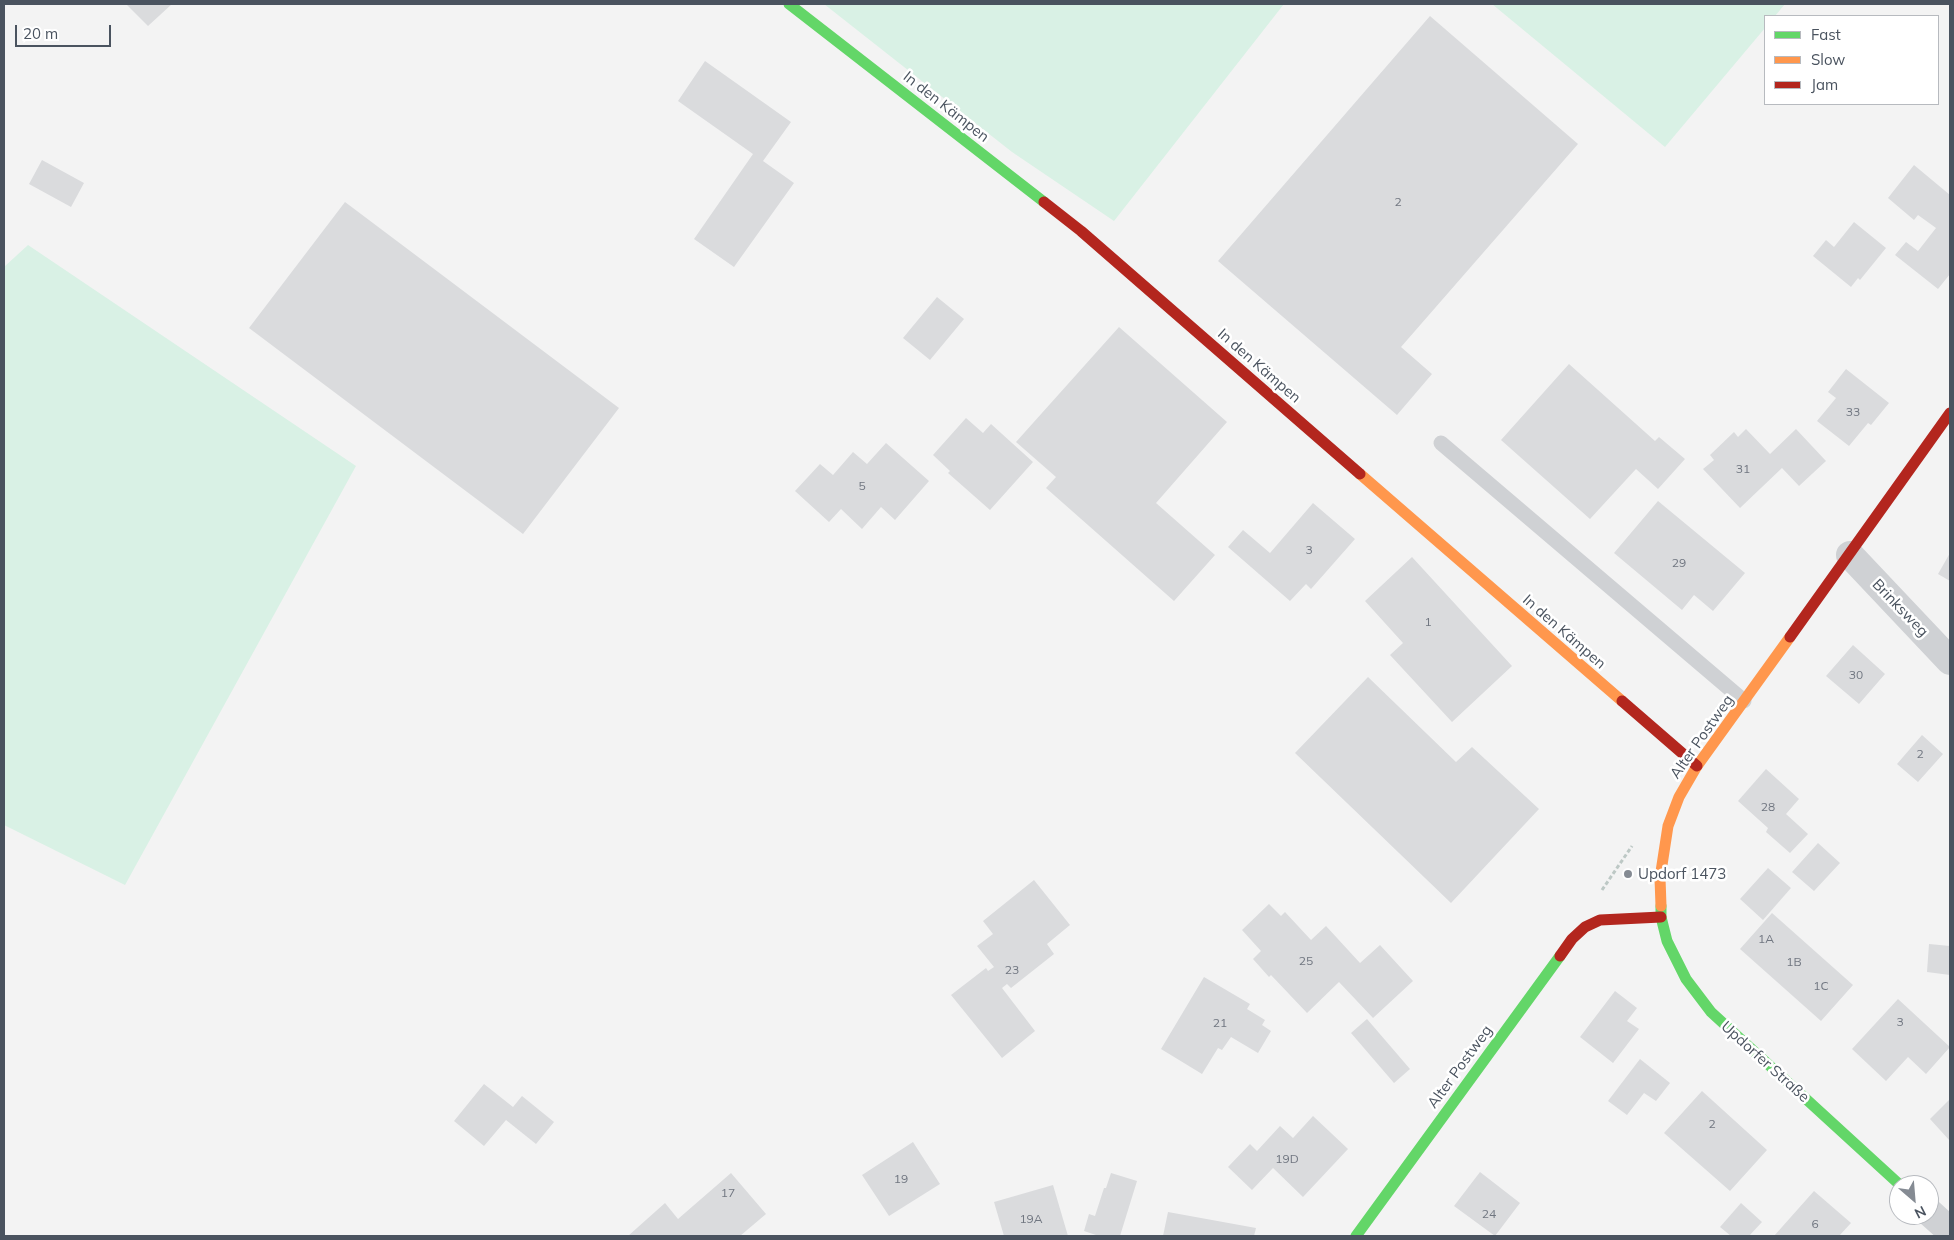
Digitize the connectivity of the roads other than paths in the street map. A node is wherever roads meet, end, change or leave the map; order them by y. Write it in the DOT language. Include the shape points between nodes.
graph roads {
  1 [pos="789,4"];
  2 [pos="1950,413"];
  3 [pos="1441,443"];
  4 [pos="1850,555"];
  5 [pos="1950,661"];
  6 [pos="1744,701"];
  7 [pos="1697,766"];
  8 [pos="1661,917"];
  9 [pos="1889,1175"];
  10 [pos="1939,1221"];
  11 [pos="1950,1231"];
  12 [pos="1356,1236"];
  1 -- 7 [label="street, In den Kämpen" via="1081,231"];
  2 -- 4 [label="street, Alter Postweg"];
  3 -- 6 [label="lane"];
  4 -- 5 [label="street, Brinksweg"];
  4 -- 6 [label="street, Alter Postweg"];
  6 -- 7 [label="street, Alter Postweg"];
  7 -- 8 [label="street, Alter Postweg" via="1679,797 1668,826 1660,878"];
  8 -- 9 [label="street, Updorfer Straße" via="1667,941 1686,978 1711,1012"];
  8 -- 12 [label="street, Alter Postweg" via="1600,920 1585,927 1572,939"];
  10 -- 11 [label="street"];
}
